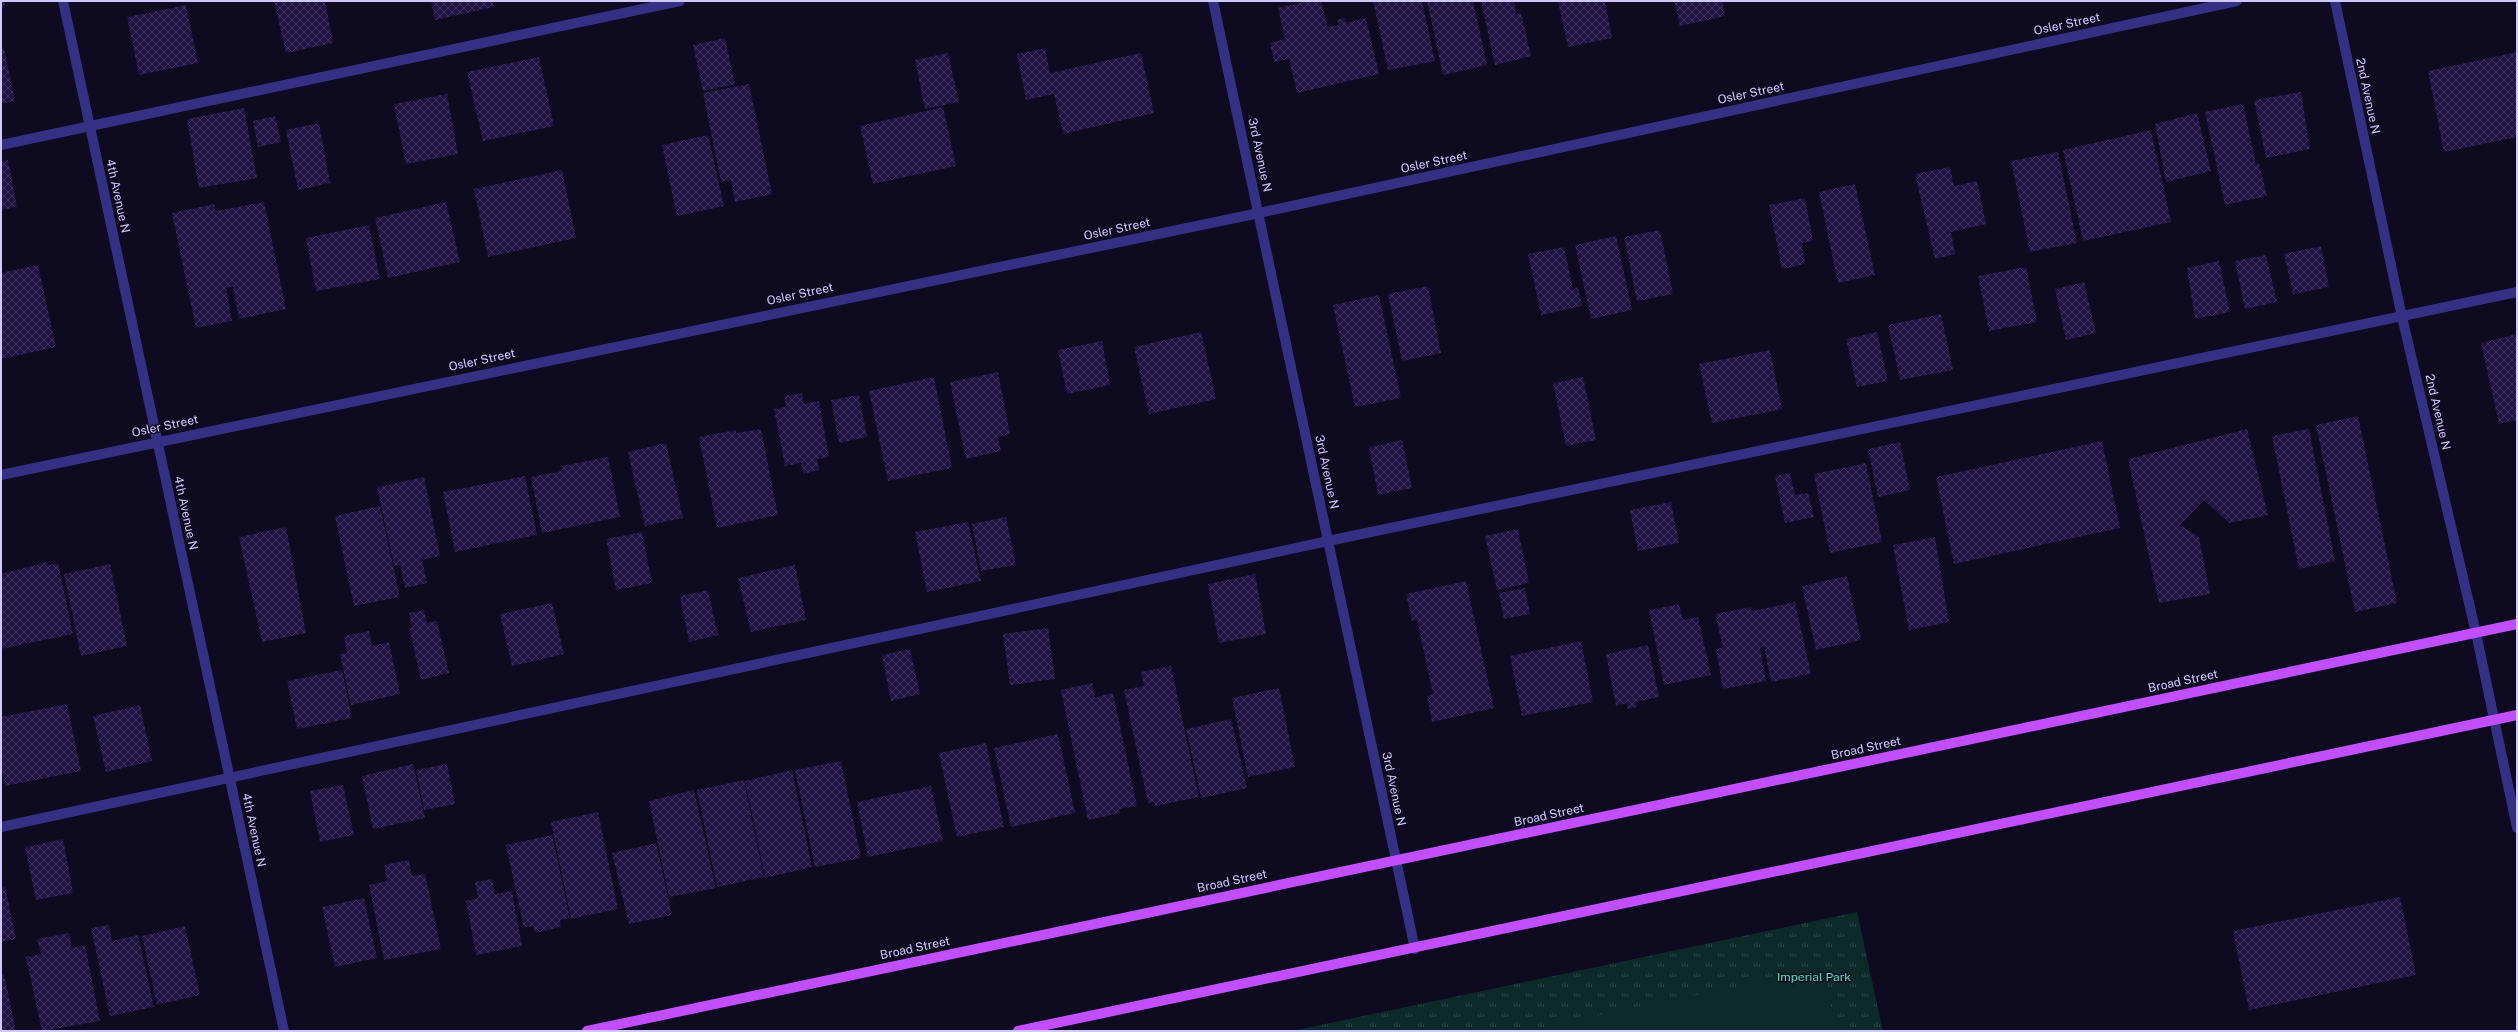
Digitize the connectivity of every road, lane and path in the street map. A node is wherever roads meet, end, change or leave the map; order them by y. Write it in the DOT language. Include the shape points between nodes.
graph roads {
  1 [pos="63,1"];
  2 [pos="680,1"];
  3 [pos="1213,1"];
  4 [pos="2237,1"];
  5 [pos="2335,1"];
  6 [pos="90,127"];
  7 [pos="1,144"];
  8 [pos="1259,213"];
  9 [pos="2517,292"];
  10 [pos="2402,317"];
  11 [pos="157,440"];
  12 [pos="1,474"];
  13 [pos="1328,541"];
  14 [pos="2517,624"];
  15 [pos="2476,633"];
  16 [pos="2517,715"];
  17 [pos="2495,720"];
  18 [pos="230,778"];
  19 [pos="1,827"];
  20 [pos="2517,828"];
  21 [pos="1396,860"];
  22 [pos="1415,949"];
  23 [pos="284,1031"];
  24 [pos="587,1031"];
  25 [pos="1018,1031"];
  1 -- 6 [label="street, 4th Avenue N"];
  2 -- 6 [label="street"];
  3 -- 8 [label="street, 3rd Avenue N"];
  4 -- 8 [label="street, Osler Street"];
  5 -- 10 [label="street, 2nd Avenue N"];
  6 -- 7 [label="street"];
  6 -- 11 [label="street, 4th Avenue N"];
  8 -- 11 [label="street, Osler Street"];
  8 -- 13 [label="street, 3rd Avenue N"];
  9 -- 10 [label="street"];
  10 -- 13 [label="street"];
  10 -- 15 [label="street, 2nd Avenue N"];
  11 -- 12 [label="street, Osler Street"];
  11 -- 18 [label="street, 4th Avenue N"];
  13 -- 18 [label="street"];
  13 -- 21 [label="street, 3rd Avenue N"];
  14 -- 15 [label="main road, Broad Street"];
  15 -- 17 [label="street, 2nd Avenue N"];
  15 -- 21 [label="main road, Broad Street"];
  16 -- 17 [label="main road"];
  17 -- 20 [label="street, 2nd Avenue N"];
  17 -- 22 [label="main road"];
  18 -- 19 [label="street"];
  18 -- 23 [label="street, 4th Avenue N"];
  21 -- 22 [label="street, 3rd Avenue N"];
  21 -- 24 [label="main road, Broad Street"];
  22 -- 25 [label="main road"];
}
